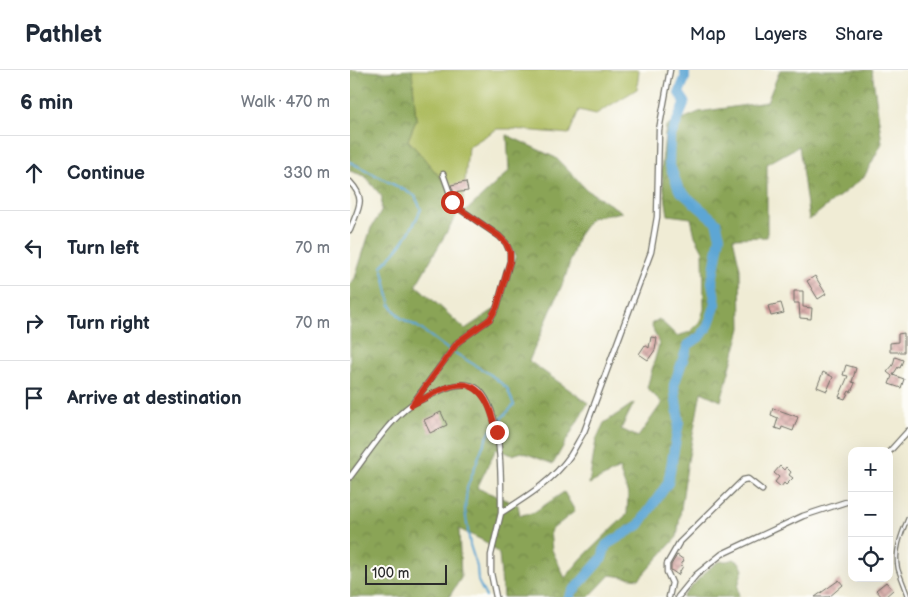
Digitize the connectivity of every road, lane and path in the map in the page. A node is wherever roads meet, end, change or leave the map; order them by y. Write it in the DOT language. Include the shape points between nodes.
graph roads {
  1 [pos="670,70"];
  2 [pos="443,174"];
  3 [pos="350,182"];
  4 [pos="350,230"];
  5 [pos="412,405"];
  6 [pos="908,431"];
  7 [pos="893,448"];
  8 [pos="350,478"];
  9 [pos="762,490"];
  10 [pos="848,501"];
  11 [pos="501,513"];
  12 [pos="908,518"];
  13 [pos="908,596"];
  14 [pos="496,597"];
  15 [pos="669,597"];
  16 [pos="678,597"];
  1 -- 11 [label="street" via="659,130 658,217 651,252 584,432 569,457 551,477"];
  2 -- 5 [label="street" via="454,205 506,243 510,261 497,307 490,319 458,342"];
  3 -- 4 [label="street" via="359,191 361,200"];
  5 -- 8 [label="street" via="382,435"];
  5 -- 11 [label="street" via="448,386 467,384 479,390 489,406 497,432"];
  6 -- 7 [label="street"];
  9 -- 15 [label="street" via="748,479 743,480 679,544 667,564 672,583"];
  10 -- 16 [label="street" via="803,516 722,554 696,575"];
  11 -- 14 [label="street" via="491,554"];
  12 -- 13 [label="lane" via="897,553 898,569"];
}
